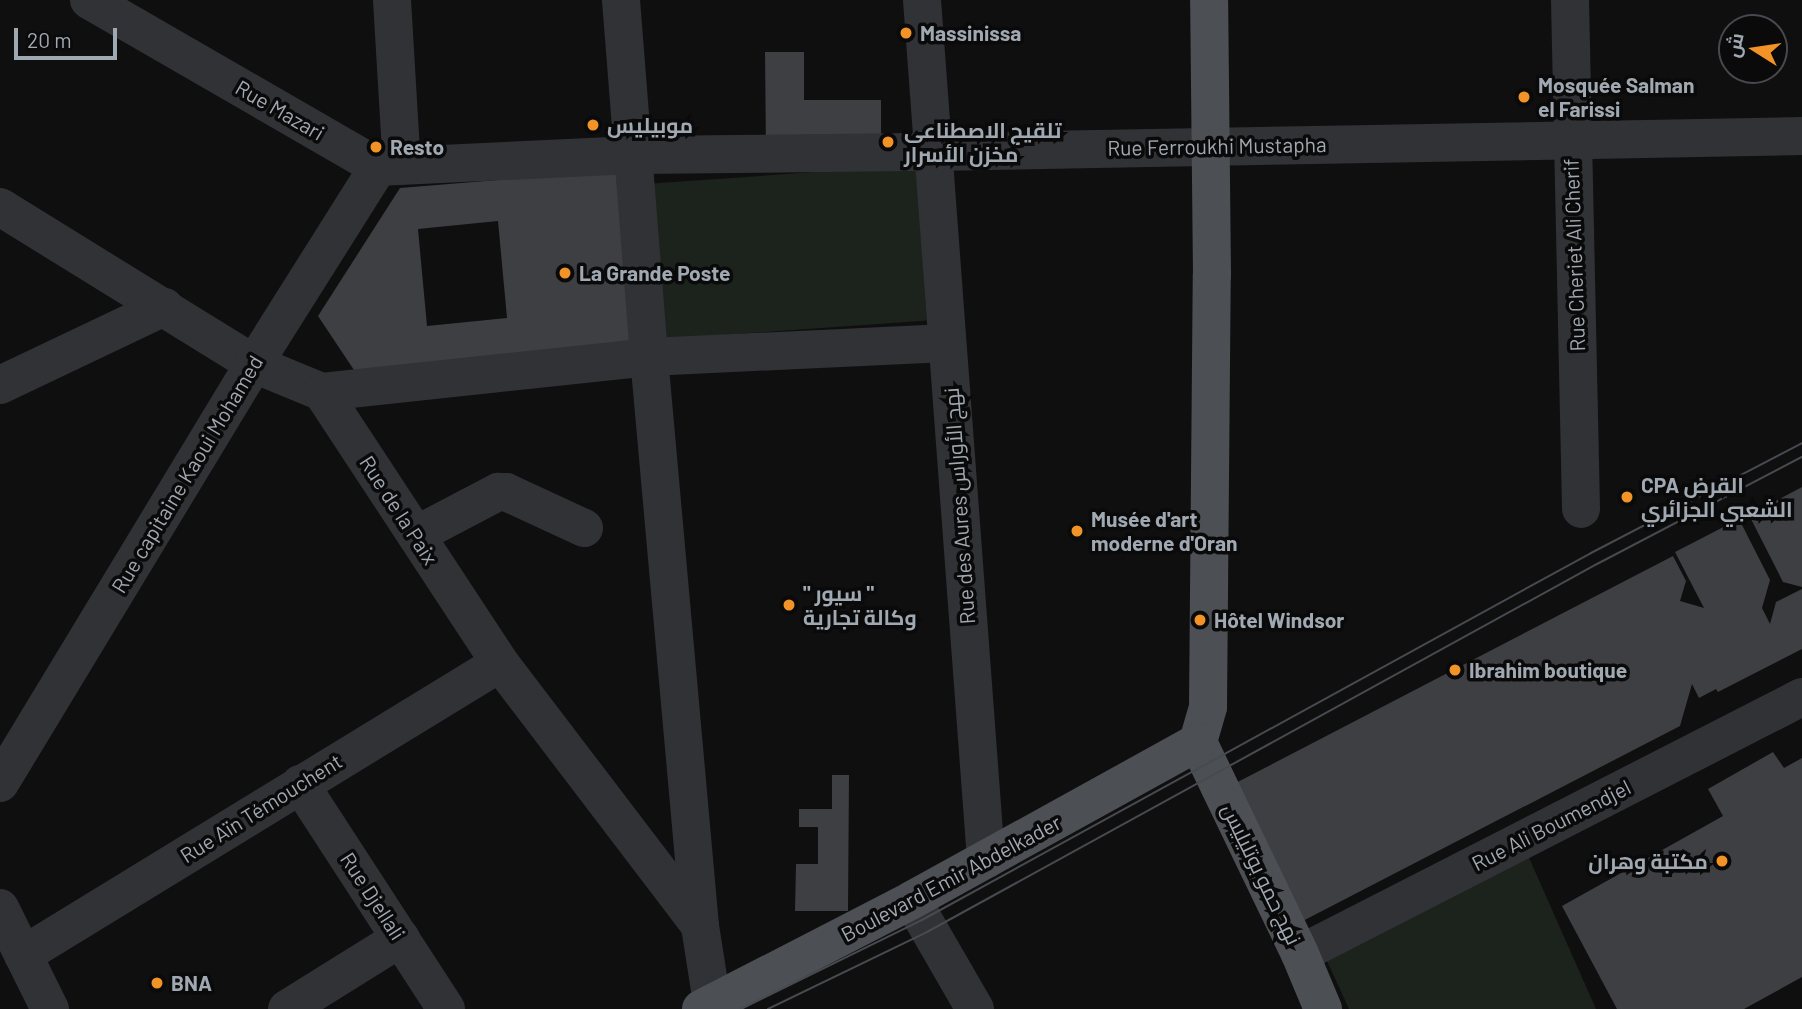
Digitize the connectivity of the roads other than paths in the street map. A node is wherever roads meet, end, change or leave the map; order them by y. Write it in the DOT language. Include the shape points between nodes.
graph roads {
  1 [pos="89,0"];
  2 [pos="392,0"];
  3 [pos="621,0"];
  4 [pos="922,0"];
  5 [pos="1209,0"];
  6 [pos="1570,0"];
  7 [pos="1802,136"];
  8 [pos="1572,140"];
  9 [pos="1212,145"];
  10 [pos="933,152"];
  11 [pos="633,155"];
  12 [pos="390,167"];
  13 [pos="0,207"];
  14 [pos="164,307"];
  15 [pos="947,343"];
  16 [pos="649,357"];
  17 [pos="254,364"];
  18 [pos="0,385"];
  19 [pos="322,392"];
  20 [pos="1581,509"];
  21 [pos="584,528"];
  22 [pos="416,535"];
  23 [pos="500,663"];
  24 [pos="1802,697"];
  25 [pos="1198,742"];
  26 [pos="0,783"];
  27 [pos="300,784"];
  28 [pos="986,860"];
  29 [pos="912,901"];
  30 [pos="0,908"];
  31 [pos="700,926"];
  32 [pos="401,938"];
  33 [pos="1300,954"];
  34 [pos="23,955"];
  35 [pos="709,1007"];
  36 [pos="50,1009"];
  37 [pos="287,1009"];
  38 [pos="446,1009"];
  39 [pos="975,1009"];
  40 [pos="1323,1009"];
  1 -- 12 [label="street, Rue Mazari"];
  2 -- 12 [label="street"];
  3 -- 11 [label="street"];
  4 -- 10 [label="street, Rue des Aures نهج الأوراس"];
  5 -- 9 [label="main road"];
  6 -- 8 [label="street, Rue Cheriet Ali Cherif"];
  7 -- 8 [label="street, Rue Ferroukhi Mustapha"];
  8 -- 9 [label="street, Rue Ferroukhi Mustapha"];
  8 -- 20 [label="street, Rue Cheriet Ali Cherif"];
  9 -- 10 [label="street, Rue Ferroukhi Mustapha"];
  9 -- 25 [label="main road" via="1209,707"];
  10 -- 11 [label="street, Rue Ferroukhi Mustapha"];
  10 -- 15 [label="street, Rue des Aures نهج الأوراس"];
  11 -- 12 [label="street, Rue Ferroukhi Mustapha"];
  11 -- 16 [label="street"];
  12 -- 17 [label="street, Rue capitaine Kaoui Mohamed"];
  13 -- 14 [label="street"];
  14 -- 17 [label="street"];
  14 -- 18 [label="street"];
  15 -- 16 [label="street"];
  15 -- 28 [label="street, Rue des Aures نهج الأوراس"];
  16 -- 19 [label="street"];
  16 -- 31 [label="street"];
  17 -- 19 [label="street"];
  17 -- 26 [label="street, Rue capitaine Kaoui Mohamed"];
  19 -- 22 [label="street, Rue de la Paix"];
  21 -- 22 [label="street" via="498,492"];
  22 -- 23 [label="street, Rue de la Paix"];
  23 -- 27 [label="street, Rue Aïn Témouchent"];
  23 -- 31 [label="street, Rue de la Paix"];
  24 -- 33 [label="street, Rue Ali Boumendjel"];
  25 -- 28 [label="main road, Boulevard Emir Abdelkader"];
  25 -- 33 [label="main road, نهج حمو بوتليليس"];
  27 -- 32 [label="street, Rue Djellali"];
  27 -- 34 [label="street, Rue Aïn Témouchent"];
  28 -- 29 [label="main road, Boulevard Emir Abdelkader"];
  29 -- 35 [label="main road, Boulevard Emir Abdelkader"];
  29 -- 39 [label="street"];
  30 -- 34 [label="street"];
  31 -- 35 [label="street"];
  32 -- 37 [label="street"];
  32 -- 38 [label="street, Rue Djellali"];
  33 -- 40 [label="main road, نهج حمو بوتليليس"];
  34 -- 36 [label="street"];
}
